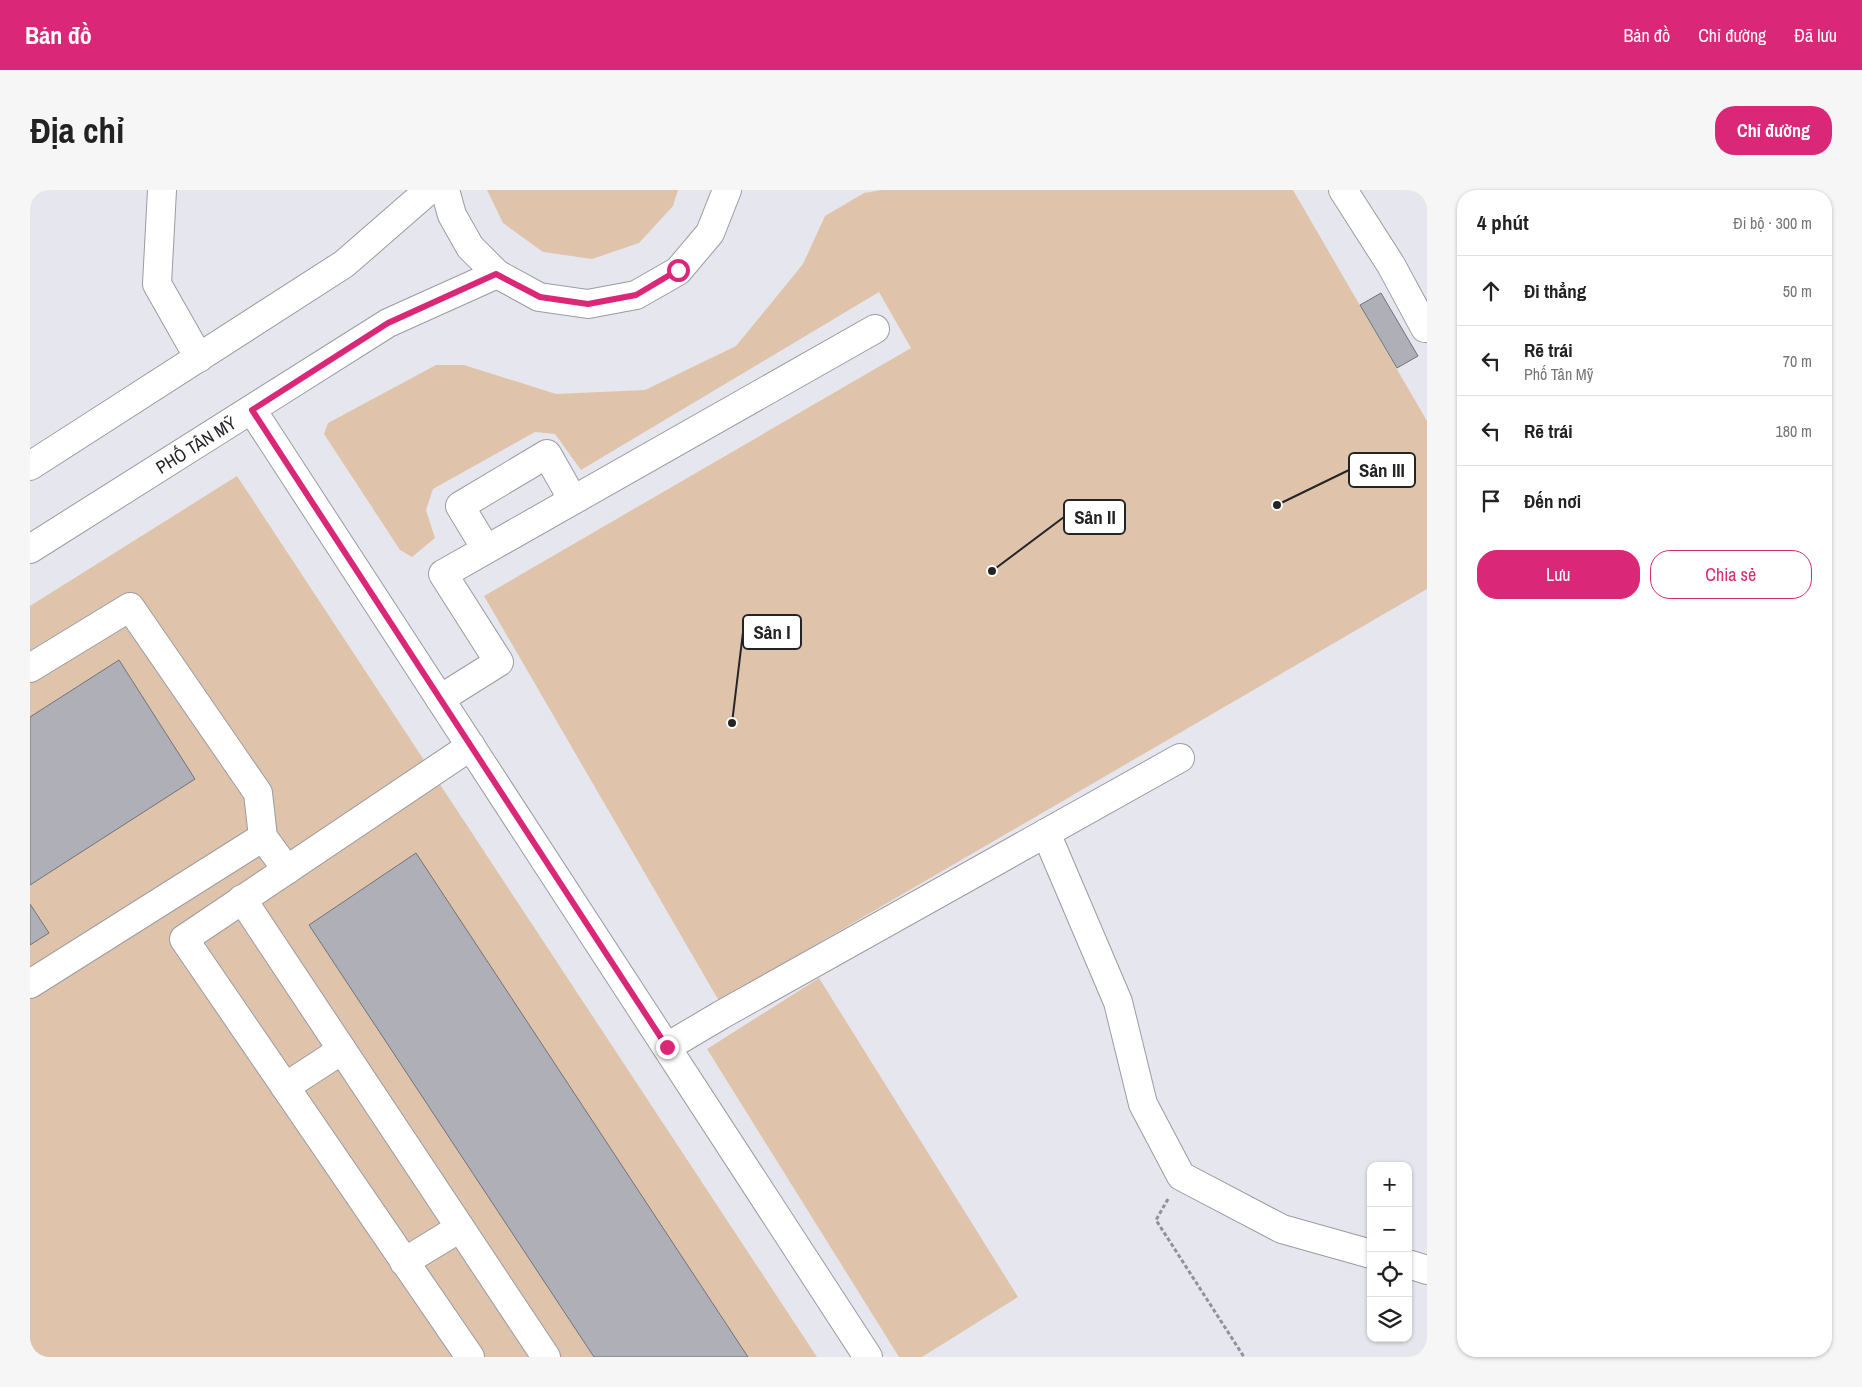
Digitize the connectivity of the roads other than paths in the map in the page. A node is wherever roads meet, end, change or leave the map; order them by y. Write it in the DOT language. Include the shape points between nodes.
graph roads {
  1 [pos="162,190"];
  2 [pos="429,190"];
  3 [pos="445,190"];
  4 [pos="727,190"];
  5 [pos="1344,190"];
  6 [pos="496,274"];
  7 [pos="1425,328"];
  8 [pos="875,329"];
  9 [pos="199,358"];
  10 [pos="252,410"];
  11 [pos="30,466"];
  12 [pos="573,500"];
  13 [pos="30,549"];
  14 [pos="486,549"];
  15 [pos="30,668"];
  16 [pos="440,699"];
  17 [pos="471,746"];
  18 [pos="1180,758"];
  19 [pos="1046,833"];
  20 [pos="263,837"];
  21 [pos="287,870"];
  22 [pos="242,900"];
  23 [pos="30,984"];
  24 [pos="667,1047"];
  25 [pos="342,1050"];
  26 [pos="285,1087"];
  27 [pos="460,1228"];
  28 [pos="1367,1253"];
  29 [pos="404,1262"];
  30 [pos="1412,1265"];
  31 [pos="1427,1270"];
  32 [pos="470,1357"];
  33 [pos="546,1357"];
  34 [pos="868,1357"];
  1 -- 9 [label="street" via="157,284"];
  2 -- 9 [label="street" via="344,264"];
  3 -- 6 [label="street" via="452,215 470,247"];
  4 -- 6 [label="street" via="710,233 685,263 636,295 588,304 540,297"];
  5 -- 7 [label="street" via="1391,265"];
  6 -- 10 [label="street, PHỐ TÂN MỸ" via="388,323"];
  8 -- 12 [label="street"];
  9 -- 11 [label="street"];
  10 -- 13 [label="street, PHỐ TÂN MỸ"];
  10 -- 16 [label="street"];
  12 -- 14 [label="street"];
  12 -- 14 [label="street" via="547,454 460,506"];
  14 -- 16 [label="street" via="443,574 499,662"];
  15 -- 20 [label="street" via="130,608 258,793"];
  16 -- 17 [label="street"];
  17 -- 21 [label="street"];
  17 -- 24 [label="street"];
  18 -- 19 [label="street"];
  19 -- 24 [label="street"];
  19 -- 28 [label="street" via="1118,1002 1143,1104 1181,1176 1282,1229"];
  20 -- 21 [label="street"];
  20 -- 23 [label="street"];
  21 -- 22 [label="street"];
  22 -- 25 [label="street"];
  22 -- 26 [label="street" via="184,939"];
  24 -- 34 [label="street"];
  25 -- 26 [label="street"];
  25 -- 27 [label="street"];
  26 -- 29 [label="street"];
  27 -- 29 [label="street"];
  27 -- 33 [label="street"];
  29 -- 32 [label="street"];
  30 -- 31 [label="street"];
}
